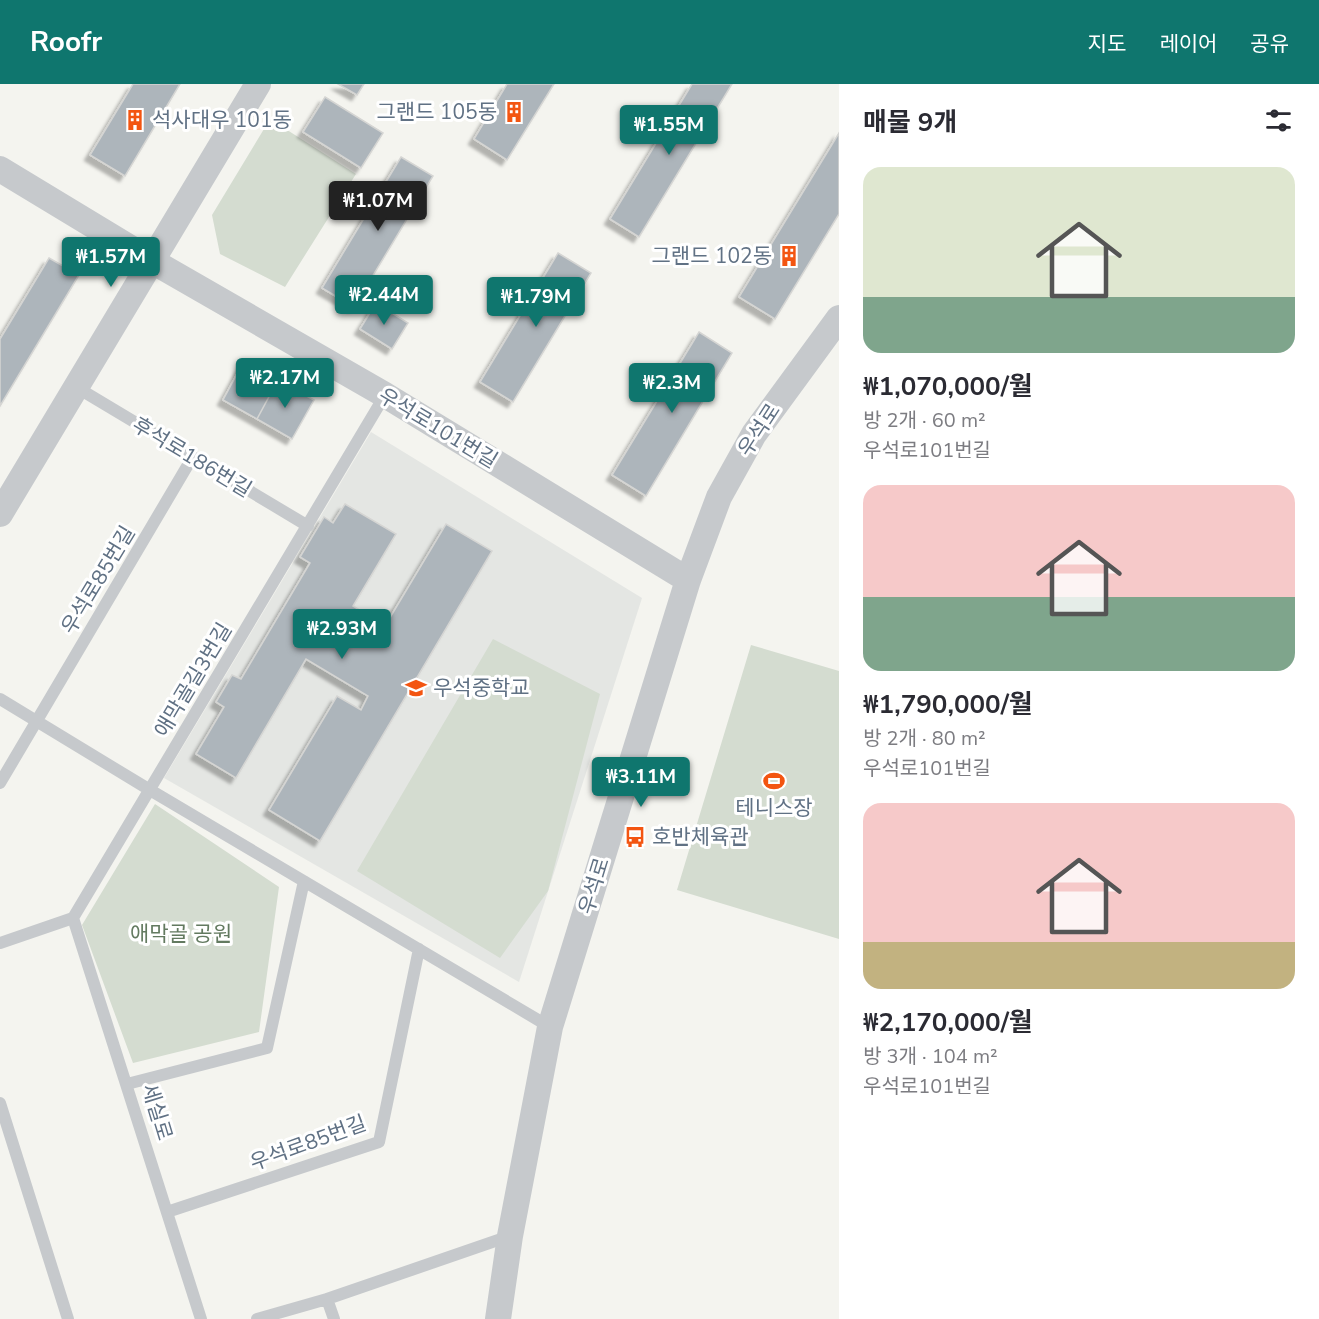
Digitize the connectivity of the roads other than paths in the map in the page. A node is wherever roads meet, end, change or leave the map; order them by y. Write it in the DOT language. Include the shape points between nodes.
graph roads {
  1 [pos="258,84"];
  2 [pos="0,169"];
  3 [pos="152,261"];
  4 [pos="839,318"];
  5 [pos="76,387"];
  6 [pos="385,395"];
  7 [pos="192,458"];
  8 [pos="0,514"];
  9 [pos="308,526"];
  10 [pos="688,580"];
  11 [pos="0,699"];
  12 [pos="36,722"];
  13 [pos="0,783"];
  14 [pos="150,790"];
  15 [pos="304,881"];
  16 [pos="73,918"];
  17 [pos="0,943"];
  18 [pos="418,949"];
  19 [pos="550,1027"];
  20 [pos="127,1084"];
  21 [pos="0,1103"];
  22 [pos="167,1212"];
  23 [pos="510,1236"];
  24 [pos="327,1299"];
  25 [pos="68,1319"];
  26 [pos="201,1319"];
  27 [pos="256,1319"];
  28 [pos="334,1319"];
  29 [pos="498,1319"];
  1 -- 3 [label="street"];
  2 -- 3 [label="street, 우석로101번길"];
  3 -- 5 [label="street"];
  3 -- 6 [label="street, 우석로101번길"];
  4 -- 10 [label="street, 우석로" via="754,434 719,497"];
  5 -- 7 [label="lane, 후석로186번길"];
  5 -- 8 [label="street"];
  6 -- 9 [label="lane, 애막골길3번길"];
  6 -- 10 [label="street, 우석로101번길"];
  7 -- 9 [label="lane, 후석로186번길"];
  7 -- 12 [label="lane, 우석로85번길"];
  9 -- 14 [label="lane, 애막골길3번길"];
  10 -- 19 [label="street, 우석로"];
  11 -- 12 [label="lane"];
  12 -- 13 [label="lane, 우석로85번길"];
  12 -- 14 [label="lane"];
  14 -- 15 [label="lane"];
  14 -- 16 [label="lane, 애막골길3번길"];
  15 -- 18 [label="lane"];
  15 -- 20 [label="lane" via="267,1048"];
  16 -- 17 [label="lane"];
  16 -- 20 [label="lane, 세실로"];
  18 -- 19 [label="lane"];
  18 -- 22 [label="lane, 우석로85번길" via="379,1143"];
  19 -- 23 [label="street, 우석로"];
  20 -- 22 [label="lane, 세실로"];
  21 -- 25 [label="lane"];
  22 -- 26 [label="lane, 세실로"];
  23 -- 24 [label="lane"];
  23 -- 29 [label="street, 우석로"];
  24 -- 27 [label="lane"];
  24 -- 28 [label="lane"];
}
